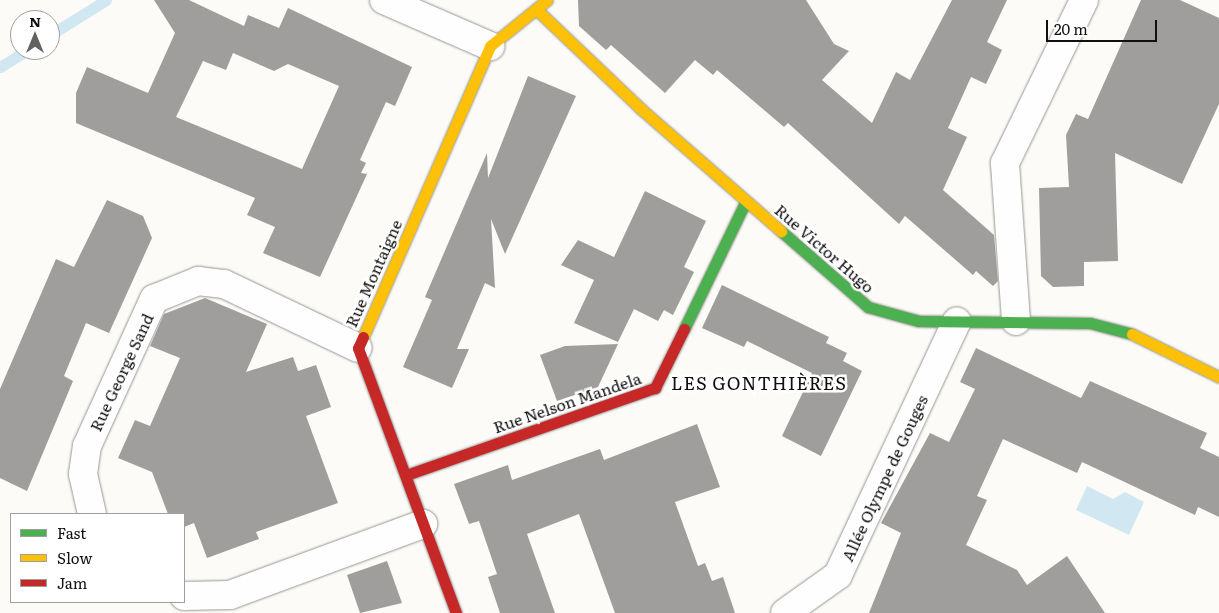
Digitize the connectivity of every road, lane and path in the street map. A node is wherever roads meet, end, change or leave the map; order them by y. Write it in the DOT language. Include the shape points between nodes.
graph roads {
  1 [pos="384,0"];
  2 [pos="547,0"];
  3 [pos="1084,0"];
  4 [pos="536,9"];
  5 [pos="490,46"];
  6 [pos="746,201"];
  7 [pos="957,321"];
  8 [pos="1016,322"];
  9 [pos="358,348"];
  10 [pos="1219,377"];
  11 [pos="406,475"];
  12 [pos="92,513"];
  13 [pos="423,524"];
  14 [pos="185,596"];
  15 [pos="456,613"];
  16 [pos="785,613"];
  1 -- 5 [label="street"];
  2 -- 4 [label="street, Rue Montaigne"];
  3 -- 8 [label="street" via="1005,163"];
  4 -- 5 [label="street, Rue Montaigne"];
  4 -- 6 [label="street, Rue Victor Hugo"];
  5 -- 9 [label="street, Rue Montaigne"];
  6 -- 7 [label="street, Rue Victor Hugo" via="868,307 919,321"];
  6 -- 11 [label="street, Rue Nelson Mandela" via="656,388"];
  7 -- 8 [label="street, Rue Victor Hugo"];
  7 -- 16 [label="street, Allée Olympe de Gouges" via="838,576"];
  8 -- 10 [label="street, Rue Victor Hugo" via="1090,323 1130,332"];
  9 -- 11 [label="street, Rue Montaigne"];
  9 -- 12 [label="street, Rue George Sand" via="224,284 198,282 154,299 87,446 83,474"];
  11 -- 13 [label="street, Rue Montaigne"];
  13 -- 14 [label="street" via="230,595"];
  13 -- 15 [label="street, Rue Montaigne"];
}
